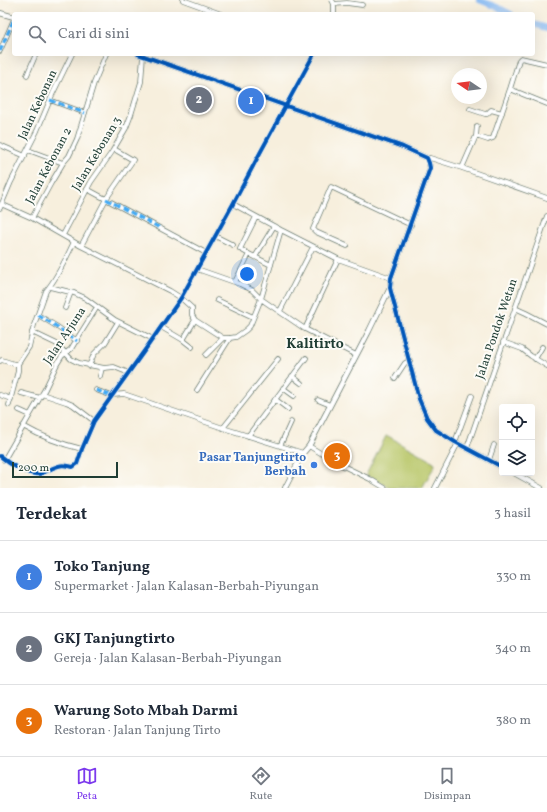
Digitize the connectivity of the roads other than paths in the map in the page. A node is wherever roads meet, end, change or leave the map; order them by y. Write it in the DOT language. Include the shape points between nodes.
graph roads {
  1 [pos="184,0"];
  2 [pos="333,2"];
  3 [pos="362,5"];
  4 [pos="216,12"];
  5 [pos="334,12"];
  6 [pos="0,13"];
  7 [pos="12,17"];
  8 [pos="12,23"];
  9 [pos="0,51"];
  10 [pos="35,56"];
  11 [pos="71,56"];
  12 [pos="105,56"];
  13 [pos="140,56"];
  14 [pos="143,56"];
  15 [pos="313,56"];
  16 [pos="547,64"];
  17 [pos="26,75"];
  18 [pos="510,90"];
  19 [pos="50,100"];
  20 [pos="547,104"];
  21 [pos="285,106"];
  22 [pos="470,109"];
  23 [pos="85,113"];
  24 [pos="502,113"];
  25 [pos="117,124"];
  26 [pos="477,126"];
  27 [pos="126,128"];
  28 [pos="476,136"];
  29 [pos="0,145"];
  30 [pos="114,149"];
  31 [pos="28,150"];
  32 [pos="25,156"];
  33 [pos="427,158"];
  34 [pos="63,163"];
  35 [pos="462,168"];
  36 [pos="87,189"];
  37 [pos="547,198"];
  38 [pos="106,199"];
  39 [pos="233,204"];
  40 [pos="1,206"];
  41 [pos="256,216"];
  42 [pos="547,216"];
  43 [pos="32,218"];
  44 [pos="410,225"];
  45 [pos="274,226"];
  46 [pos="281,230"];
  47 [pos="63,235"];
  48 [pos="215,236"];
  49 [pos="74,242"];
  50 [pos="232,245"];
  51 [pos="80,246"];
  52 [pos="347,246"];
  53 [pos="313,247"];
  54 [pos="206,253"];
  55 [pos="249,254"];
  56 [pos="255,257"];
  57 [pos="338,259"];
  58 [pos="271,265"];
  59 [pos="197,268"];
  60 [pos="391,278"];
  61 [pos="235,282"];
  62 [pos="50,287"];
  63 [pos="390,288"];
  64 [pos="71,292"];
  65 [pos="386,297"];
  66 [pos="181,298"];
  67 [pos="393,298"];
  68 [pos="261,299"];
  69 [pos="217,300"];
  70 [pos="97,307"];
  71 [pos="65,308"];
  72 [pos="515,308"];
  73 [pos="280,311"];
  74 [pos="38,315"];
  75 [pos="253,317"];
  76 [pos="195,320"];
  77 [pos="118,322"];
  78 [pos="547,324"];
  79 [pos="161,327"];
  80 [pos="306,329"];
  81 [pos="32,332"];
  82 [pos="222,338"];
  83 [pos="230,338"];
  84 [pos="153,339"];
  85 [pos="77,340"];
  86 [pos="183,340"];
  87 [pos="503,342"];
  88 [pos="192,347"];
  89 [pos="542,347"];
  90 [pos="66,353"];
  91 [pos="206,355"];
  92 [pos="356,355"];
  93 [pos="306,358"];
  94 [pos="278,359"];
  95 [pos="535,359"];
  96 [pos="0,361"];
  97 [pos="410,361"];
  98 [pos="18,364"];
  99 [pos="547,365"];
  100 [pos="89,366"];
  101 [pos="102,368"];
  102 [pos="129,372"];
  103 [pos="100,376"];
  104 [pos="292,376"];
  105 [pos="395,378"];
  106 [pos="301,383"];
  107 [pos="121,384"];
  108 [pos="283,388"];
  109 [pos="96,390"];
  110 [pos="197,390"];
  111 [pos="21,393"];
  112 [pos="124,394"];
  113 [pos="0,395"];
  114 [pos="41,396"];
  115 [pos="113,396"];
  116 [pos="294,396"];
  117 [pos="472,396"];
  118 [pos="11,399"];
  119 [pos="275,399"];
  120 [pos="318,400"];
  121 [pos="9,405"];
  122 [pos="330,405"];
  123 [pos="288,409"];
  124 [pos="19,410"];
  125 [pos="30,415"];
  126 [pos="94,420"];
  127 [pos="291,422"];
  128 [pos="23,426"];
  129 [pos="223,428"];
  130 [pos="248,436"];
  131 [pos="456,443"];
  132 [pos="494,445"];
  133 [pos="280,446"];
  134 [pos="309,446"];
  135 [pos="82,448"];
  136 [pos="467,448"];
  137 [pos="303,454"];
  138 [pos="0,456"];
  139 [pos="4,460"];
  140 [pos="489,460"];
  141 [pos="499,465"];
  142 [pos="519,476"];
  143 [pos="285,488"];
  144 [pos="385,488"];
  145 [pos="435,488"];
  146 [pos="541,488"];
  1 -- 4 [label="street"];
  2 -- 3 [label="street"];
  2 -- 5 [label="street"];
  6 -- 7 [label="street"];
  8 -- 9 [label="street"];
  10 -- 17 [label="street"];
  11 -- 19 [label="street, Jalan Kebonan"];
  12 -- 23 [label="street, Jalan Kebonan 2"];
  13 -- 27 [label="street, Jalan Kebonan 3" via="141,82"];
  14 -- 21 [label="street"];
  15 -- 21 [label="street"];
  16 -- 18 [label="street" via="521,58"];
  18 -- 20 [label="street"];
  18 -- 24 [label="street"];
  19 -- 23 [label="street"];
  19 -- 31 [label="street, Jalan Kebonan"];
  21 -- 33 [label="street"];
  21 -- 39 [label="street"];
  22 -- 24 [label="street" via="486,114 489,110"];
  23 -- 34 [label="street, Jalan Kebonan 2" via="77,139"];
  24 -- 28 [label="street" via="493,138 488,140"];
  25 -- 27 [label="street"];
  26 -- 28 [label="street"];
  27 -- 30 [label="street, Jalan Kebonan 3"];
  28 -- 35 [label="street"];
  29 -- 32 [label="street"];
  30 -- 36 [label="street, Jalan Kebonan 3"];
  30 -- 38 [label="street" via="133,160"];
  31 -- 32 [label="street, Jalan Kebonan"];
  31 -- 34 [label="street"];
  32 -- 40 [label="street, Jalan Kebonan"];
  33 -- 35 [label="street"];
  33 -- 44 [label="street" via="430,168"];
  34 -- 43 [label="street, Jalan Kebonan 2"];
  35 -- 37 [label="street"];
  36 -- 38 [label="street"];
  36 -- 47 [label="street, Jalan Kebonan 3"];
  38 -- 51 [label="street"];
  38 -- 54 [label="street"];
  39 -- 41 [label="street"];
  39 -- 48 [label="street"];
  40 -- 43 [label="street"];
  41 -- 45 [label="street"];
  41 -- 55 [label="street" via="240,249"];
  42 -- 72 [label="street, Jalan Pondok Wetan"];
  43 -- 47 [label="street"];
  44 -- 52 [label="street" via="331,187 313,229"];
  44 -- 60 [label="street"];
  45 -- 46 [label="street"];
  45 -- 56 [label="street"];
  46 -- 53 [label="street"];
  46 -- 58 [label="street"];
  47 -- 49 [label="street"];
  48 -- 50 [label="street"];
  48 -- 54 [label="street"];
  49 -- 51 [label="street"];
  49 -- 62 [label="street"];
  51 -- 66 [label="street"];
  53 -- 57 [label="street"];
  53 -- 73 [label="street"];
  54 -- 59 [label="street"];
  55 -- 56 [label="street"];
  55 -- 61 [label="street"];
  56 -- 58 [label="street"];
  57 -- 60 [label="street"];
  57 -- 80 [label="street"];
  58 -- 68 [label="street"];
  59 -- 61 [label="street"];
  59 -- 66 [label="street"];
  60 -- 63 [label="street"];
  61 -- 68 [label="street" via="252,290"];
  62 -- 64 [label="street"];
  62 -- 74 [label="street" via="46,291"];
  63 -- 65 [label="street"];
  63 -- 67 [label="street"];
  64 -- 70 [label="street" via="86,298"];
  64 -- 71 [label="street"];
  65 -- 67 [label="street"];
  65 -- 92 [label="street"];
  66 -- 76 [label="street" via="192,308"];
  66 -- 79 [label="street"];
  67 -- 97 [label="street"];
  68 -- 73 [label="street"];
  68 -- 75 [label="street"];
  69 -- 75 [label="street"];
  70 -- 77 [label="street"];
  70 -- 85 [label="street, Jalan Arjuna"];
  72 -- 78 [label="street"];
  72 -- 87 [label="street, Jalan Pondok Wetan"];
  73 -- 80 [label="street"];
  74 -- 81 [label="street"];
  74 -- 85 [label="street"];
  75 -- 83 [label="street" via="246,330"];
  76 -- 82 [label="street"];
  76 -- 86 [label="street"];
  77 -- 84 [label="street"];
  77 -- 100 [label="street"];
  79 -- 84 [label="street"];
  79 -- 86 [label="street"];
  80 -- 92 [label="street"];
  81 -- 90 [label="street" via="56,344"];
  81 -- 98 [label="street" via="28,347"];
  82 -- 83 [label="street"];
  82 -- 91 [label="street"];
  83 -- 110 [label="street"];
  84 -- 102 [label="street"];
  85 -- 90 [label="street, Jalan Arjuna"];
  86 -- 88 [label="street"];
  87 -- 95 [label="street" via="522,349"];
  87 -- 136 [label="street, Jalan Pondok Wetan"];
  89 -- 95 [label="street"];
  90 -- 100 [label="street" via="75,361"];
  90 -- 114 [label="street, Jalan Arjuna" via="57,364"];
  92 -- 122 [label="street"];
  93 -- 104 [label="street"];
  94 -- 129 [label="street"];
  95 -- 99 [label="street"];
  96 -- 98 [label="street"];
  97 -- 105 [label="street"];
  97 -- 131 [label="street" via="427,418 436,430"];
  98 -- 118 [label="street"];
  100 -- 101 [label="street"];
  101 -- 102 [label="street" via="114,367"];
  101 -- 103 [label="street"];
  102 -- 107 [label="street"];
  104 -- 106 [label="street"];
  104 -- 108 [label="street"];
  107 -- 112 [label="street"];
  107 -- 115 [label="street"];
  108 -- 116 [label="street"];
  108 -- 119 [label="street"];
  109 -- 115 [label="street"];
  111 -- 114 [label="street"];
  112 -- 115 [label="street"];
  112 -- 129 [label="street"];
  113 -- 118 [label="street"];
  114 -- 125 [label="street, Jalan Arjuna"];
  114 -- 126 [label="street" via="73,405"];
  115 -- 126 [label="street"];
  117 -- 131 [label="street"];
  118 -- 121 [label="street"];
  119 -- 123 [label="street"];
  119 -- 130 [label="street"];
  120 -- 122 [label="street"];
  122 -- 134 [label="street"];
  124 -- 125 [label="street"];
  125 -- 128 [label="street, Jalan Arjuna"];
  126 -- 135 [label="street"];
  127 -- 133 [label="street"];
  128 -- 135 [label="street" via="51,440"];
  128 -- 139 [label="street, Jalan Arjuna"];
  129 -- 130 [label="street"];
  130 -- 133 [label="street"];
  131 -- 136 [label="street"];
  131 -- 145 [label="street"];
  132 -- 140 [label="street"];
  133 -- 137 [label="street"];
  134 -- 137 [label="street"];
  134 -- 144 [label="street"];
  135 -- 139 [label="street" via="74,467 59,465 40,474 21,469"];
  136 -- 140 [label="street"];
  137 -- 143 [label="street"];
  138 -- 139 [label="street"];
  140 -- 141 [label="street"];
  142 -- 146 [label="street"];
}
